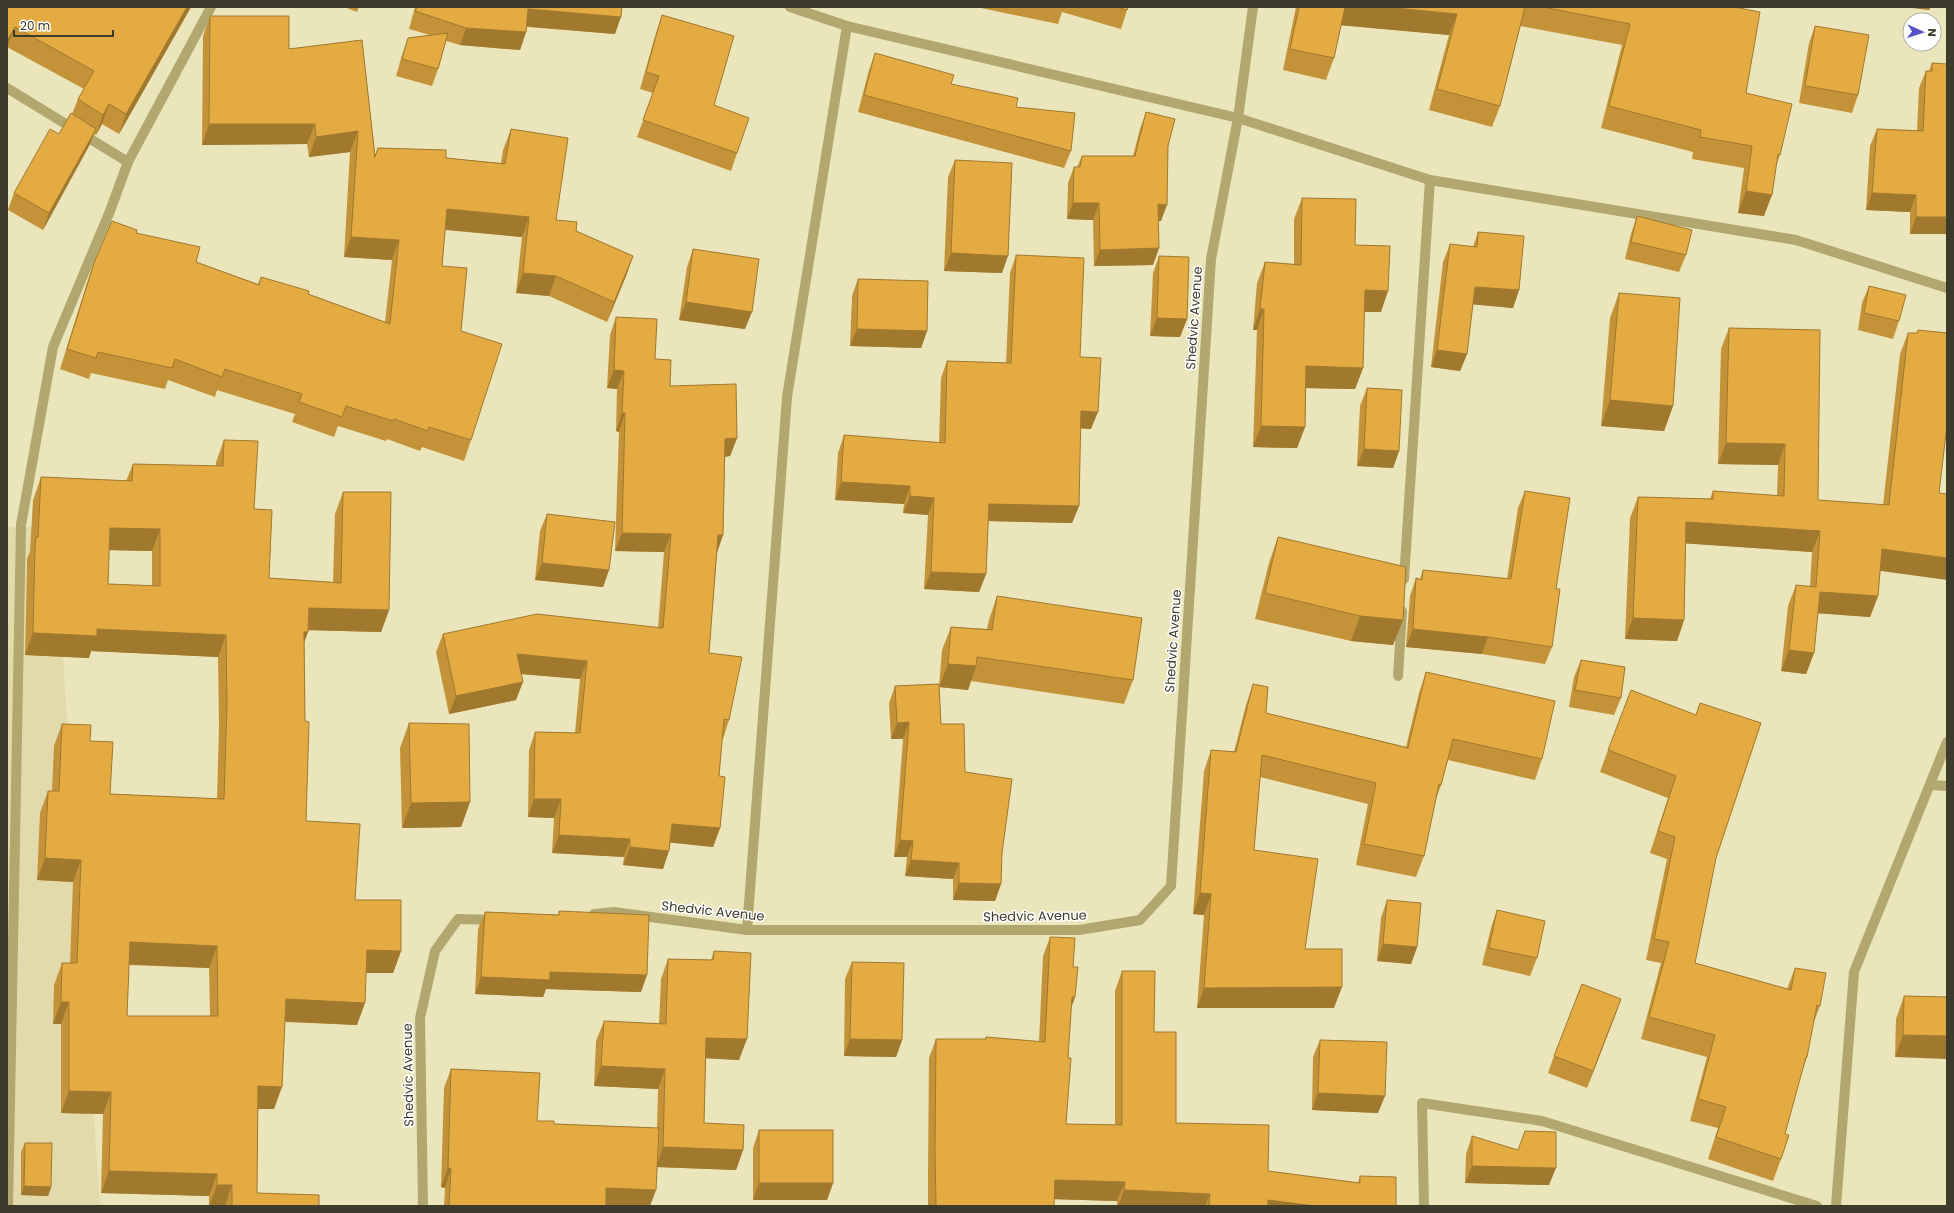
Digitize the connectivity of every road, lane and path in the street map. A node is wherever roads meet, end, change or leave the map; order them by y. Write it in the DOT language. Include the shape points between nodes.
graph roads {
  1 [pos="211,7"];
  2 [pos="790,7"];
  3 [pos="1254,7"];
  4 [pos="847,26"];
  5 [pos="7,88"];
  6 [pos="1238,118"];
  7 [pos="128,162"];
  8 [pos="1430,180"];
  9 [pos="1947,288"];
  10 [pos="1398,676"];
  11 [pos="1947,742"];
  12 [pos="1930,785"];
  13 [pos="1947,786"];
  14 [pos="584,915"];
  15 [pos="508,920"];
  16 [pos="747,930"];
  17 [pos="8,1206"];
  18 [pos="423,1206"];
  19 [pos="1424,1206"];
  20 [pos="1817,1206"];
  21 [pos="1836,1206"];
  1 -- 7 [label="street"];
  2 -- 4 [label="street"];
  3 -- 6 [label="street, Shedvic Avenue"];
  4 -- 6 [label="street"];
  4 -- 16 [label="street" via="787,397"];
  5 -- 7 [label="street"];
  6 -- 8 [label="street"];
  6 -- 16 [label="street, Shedvic Avenue" via="1211,259 1171,886 1140,920 1079,930"];
  7 -- 17 [label="street" via="53,347 21,525"];
  8 -- 9 [label="street" via="1796,240"];
  8 -- 10 [label="street"];
  11 -- 12 [label="street"];
  12 -- 13 [label="street"];
  12 -- 21 [label="street" via="1854,972"];
  14 -- 16 [label="street, Shedvic Avenue" via="614,912"];
  15 -- 18 [label="street, Shedvic Avenue" via="458,919 435,952 420,1018"];
  19 -- 20 [label="street" via="1422,1103 1542,1121"];
}
